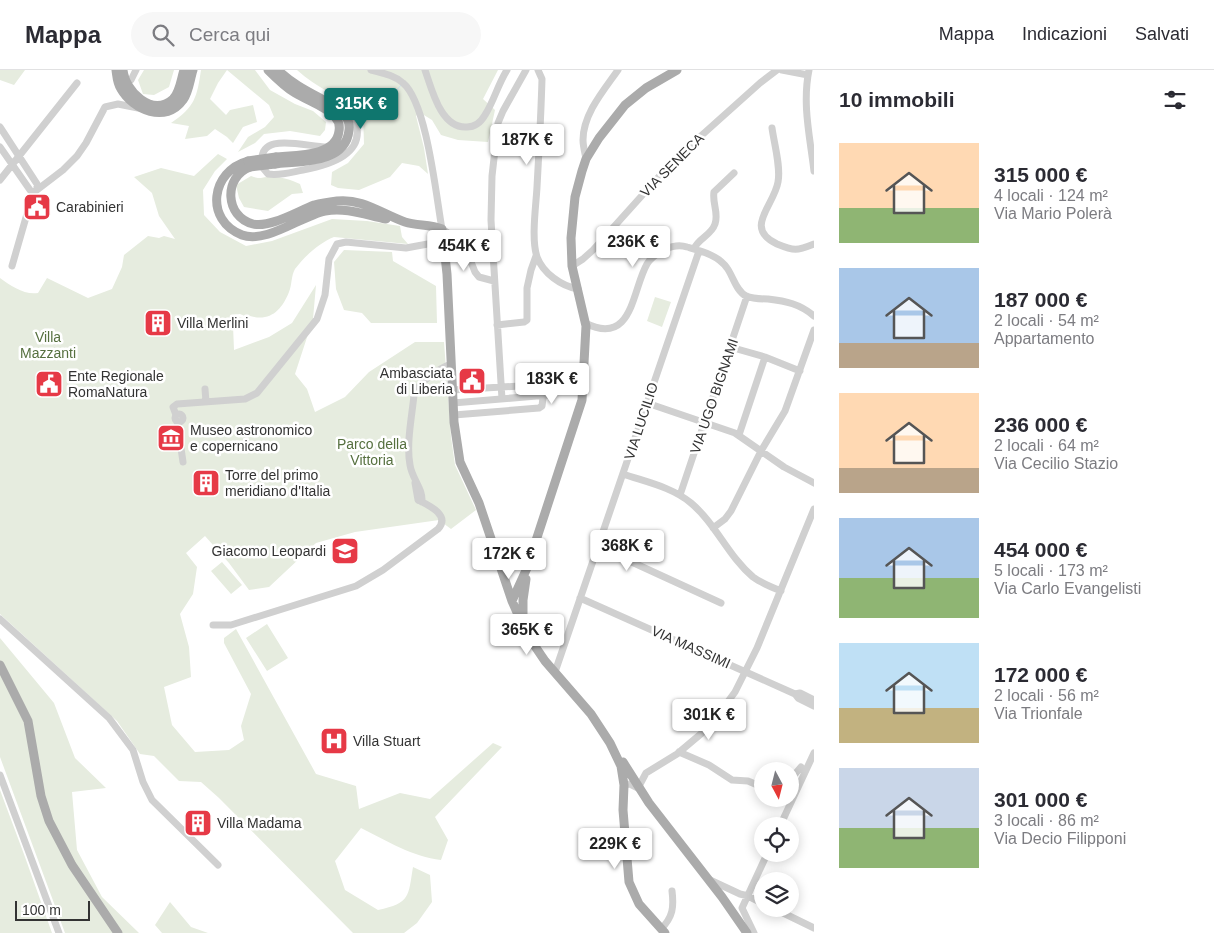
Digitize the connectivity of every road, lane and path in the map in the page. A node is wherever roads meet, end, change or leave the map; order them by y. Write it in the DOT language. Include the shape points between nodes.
graph roads {
  1 [pos="116,70"];
  2 [pos="123,70"];
  3 [pos="136,70"];
  4 [pos="184,70"];
  5 [pos="193,70"];
  6 [pos="268,70"];
  7 [pos="278,70"];
  8 [pos="371,70"];
  9 [pos="425,70"];
  10 [pos="507,70"];
  11 [pos="526,70"];
  12 [pos="538,70"];
  13 [pos="618,70"];
  14 [pos="677,70"];
  15 [pos="777,70"];
  16 [pos="782,70"];
  17 [pos="809,72"];
  18 [pos="392,73"];
  19 [pos="77,83"];
  20 [pos="126,83"];
  21 [pos="183,90"];
  22 [pos="143,109"];
  23 [pos="344,113"];
  24 [pos="0,127"];
  25 [pos="772,128"];
  26 [pos="0,147"];
  27 [pos="330,147"];
  28 [pos="19,156"];
  29 [pos="586,159"];
  30 [pos="276,161"];
  31 [pos="12,164"];
  32 [pos="249,164"];
  33 [pos="814,171"];
  34 [pos="734,173"];
  35 [pos="0,180"];
  36 [pos="36,191"];
  37 [pos="403,221"];
  38 [pos="443,235"];
  39 [pos="814,244"];
  40 [pos="697,248"];
  41 [pos="536,256"];
  42 [pos="12,266"];
  43 [pos="572,266"];
  44 [pos="494,281"];
  45 [pos="578,289"];
  46 [pos="747,296"];
  47 [pos="814,316"];
  48 [pos="586,322"];
  49 [pos="497,325"];
  50 [pos="814,330"];
  51 [pos="730,346"];
  52 [pos="765,357"];
  53 [pos="451,364"];
  54 [pos="583,368"];
  55 [pos="800,370"];
  56 [pos="501,387"];
  57 [pos="205,389"];
  58 [pos="452,390"];
  59 [pos="543,396"];
  60 [pos="502,399"];
  61 [pos="206,402"];
  62 [pos="453,403"];
  63 [pos="647,403"];
  64 [pos="454,415"];
  65 [pos="705,422"];
  66 [pos="739,436"];
  67 [pos="761,451"];
  68 [pos="184,462"];
  69 [pos="624,474"];
  70 [pos="814,483"];
  71 [pos="680,495"];
  72 [pos="814,509"];
  73 [pos="713,528"];
  74 [pos="598,547"];
  75 [pos="527,568"];
  76 [pos="781,592"];
  77 [pos="584,599"];
  78 [pos="512,601"];
  79 [pos="721,603"];
  80 [pos="0,619"];
  81 [pos="214,625"];
  82 [pos="523,626"];
  83 [pos="0,665"];
  84 [pos="555,672"];
  85 [pos="746,672"];
  86 [pos="795,694"];
  87 [pos="814,700"];
  88 [pos="814,706"];
  89 [pos="610,743"];
  90 [pos="680,752"];
  91 [pos="814,752"];
  92 [pos="801,767"];
  93 [pos="799,769"];
  94 [pos="0,775"];
  95 [pos="754,784"];
  96 [pos="624,786"];
  97 [pos="638,788"];
  98 [pos="784,817"];
  99 [pos="763,862"];
  100 [pos="218,865"];
  101 [pos="707,878"];
  102 [pos="672,891"];
  103 [pos="748,896"];
  104 [pos="754,899"];
  105 [pos="791,917"];
  106 [pos="814,928"];
  107 [pos="663,931"];
  108 [pos="59,933"];
  109 [pos="118,933"];
  110 [pos="747,933"];
  111 [pos="754,933"];
  1 -- 22 [label="main road" via="122,91"];
  2 -- 20 [label="main road"];
  3 -- 20 [label="street"];
  4 -- 21 [label="main road"];
  5 -- 21 [label="main road"];
  6 -- 27 [label="main road" via="288,88 336,118 339,134"];
  7 -- 23 [label="main road"];
  8 -- 18 [label="street"];
  9 -- 10 [label="street" via="445,118 464,128 482,120"];
  11 -- 44 [label="street" via="503,111 496,132 491,210"];
  12 -- 41 [label="street" via="542,79"];
  13 -- 29 [label="street" via="586,125 583,142"];
  14 -- 29 [label="main road" via="646,88 625,106"];
  15 -- 43 [label="street, VIA SENECA" via="681,153 593,250"];
  16 -- 17 [label="street"];
  17 -- 33 [label="street" via="806,110"];
  18 -- 38 [label="street" via="416,102 430,156"];
  19 -- 28 [label="street"];
  20 -- 21 [label="main road" via="138,96 154,105 172,100"];
  21 -- 22 [label="main road" via="181,102 171,110 158,113"];
  22 -- 36 [label="street" via="118,104 106,106 77,156"];
  23 -- 27 [label="street" via="354,118 357,132 353,146 342,157 325,165 278,174 268,174 263,168 262,155 270,144"];
  23 -- 30 [label="main road" via="349,131 340,150 323,158"];
  24 -- 28 [label="street"];
  25 -- 39 [label="street" via="778,180 764,217 764,237 793,250"];
  26 -- 31 [label="street"];
  27 -- 30 [label="main road"];
  28 -- 31 [label="street"];
  28 -- 36 [label="street" via="37,184"];
  29 -- 43 [label="main road" via="572,217"];
  30 -- 32 [label="main road, bridge"];
  31 -- 35 [label="street"];
  31 -- 36 [label="street" via="30,190"];
  32 -- 37 [label="main road" via="238,175 230,198 237,214 252,223 266,224 317,205 348,200"];
  32 -- 37 [label="main road" via="236,166 225,176 216,197 223,219 243,235 266,234 330,210"];
  34 -- 40 [label="street" via="714,192 715,224"];
  36 -- 42 [label="street"];
  37 -- 38 [label="main road"];
  38 -- 44 [label="street" via="464,244 478,276"];
  38 -- 53 [label="main road"];
  38 -- 61 [label="street" via="425,245 404,248 346,242 337,244 329,258 325,295 316,321 258,392 246,399"];
  40 -- 46 [label="street" via="724,264 740,291"];
  40 -- 48 [label="street" via="673,246 651,259 630,311 620,323 602,328"];
  40 -- 63 [label="street, VIA LUCILIO"];
  41 -- 45 [label="street" via="554,279"];
  41 -- 49 [label="street" via="527,288 528,320"];
  43 -- 45 [label="main road"];
  44 -- 49 [label="street"];
  45 -- 48 [label="main road"];
  46 -- 47 [label="street" via="792,303"];
  46 -- 51 [label="street, VIA UGO BIGNAMI"];
  48 -- 54 [label="main road"];
  49 -- 56 [label="street"];
  50 -- 55 [label="street"];
  51 -- 52 [label="street"];
  51 -- 65 [label="street, VIA UGO BIGNAMI"];
  52 -- 55 [label="street"];
  52 -- 66 [label="street"];
  53 -- 58 [label="main road"];
  53 -- 81 [label="street" via="442,367 416,390 408,454 416,496 439,514 441,526 370,578 345,590 230,626"];
  54 -- 59 [label="street" via="562,388"];
  54 -- 75 [label="main road" via="581,405"];
  55 -- 67 [label="street" via="785,411"];
  56 -- 58 [label="street"];
  56 -- 59 [label="street" via="538,385"];
  56 -- 60 [label="street"];
  57 -- 61 [label="street"];
  58 -- 62 [label="main road"];
  59 -- 60 [label="street"];
  59 -- 64 [label="street" via="539,408"];
  60 -- 62 [label="street"];
  61 -- 68 [label="street" via="176,404 173,409"];
  62 -- 64 [label="main road"];
  63 -- 65 [label="street"];
  63 -- 69 [label="street, VIA LUCILIO"];
  64 -- 78 [label="main road" via="460,462 479,503"];
  65 -- 66 [label="street"];
  65 -- 71 [label="street, VIA UGO BIGNAMI"];
  66 -- 67 [label="street"];
  67 -- 70 [label="street"];
  67 -- 73 [label="street" via="729,514"];
  69 -- 71 [label="street"];
  69 -- 74 [label="street, VIA LUCILIO"];
  71 -- 73 [label="street"];
  72 -- 76 [label="street"];
  73 -- 76 [label="street" via="752,576"];
  74 -- 77 [label="street, VIA LUCILIO" via="585,582"];
  74 -- 79 [label="street"];
  75 -- 78 [label="main road"];
  75 -- 82 [label="main road"];
  76 -- 85 [label="street"];
  77 -- 84 [label="street, VIA LUCILIO" via="576,611"];
  77 -- 85 [label="street, VIA MASSIMI"];
  78 -- 82 [label="main road"];
  80 -- 100 [label="street" via="109,718 133,750 144,786 154,803"];
  82 -- 84 [label="main road"];
  83 -- 109 [label="main road" via="28,721 41,796 49,821 68,860"];
  84 -- 89 [label="main road" via="588,710"];
  85 -- 86 [label="street, VIA MASSIMI"];
  85 -- 90 [label="street" via="721,711"];
  86 -- 87 [label="street, VIA MASSIMI"];
  86 -- 88 [label="street, VIA MASSIMI"];
  89 -- 96 [label="main road" via="622,768"];
  89 -- 97 [label="main road"];
  90 -- 95 [label="street" via="732,780"];
  90 -- 97 [label="street" via="646,773"];
  91 -- 98 [label="street"];
  92 -- 93 [label="street"];
  94 -- 108 [label="street"];
  96 -- 97 [label="street" via="632,784"];
  96 -- 107 [label="main road" via="629,882 639,904"];
  97 -- 101 [label="main road"];
  99 -- 103 [label="street"];
  101 -- 103 [label="street"];
  101 -- 110 [label="main road"];
  102 -- 107 [label="street" via="674,907"];
  103 -- 104 [label="street"];
  103 -- 111 [label="street" via="742,909"];
  105 -- 106 [label="street"];
}
